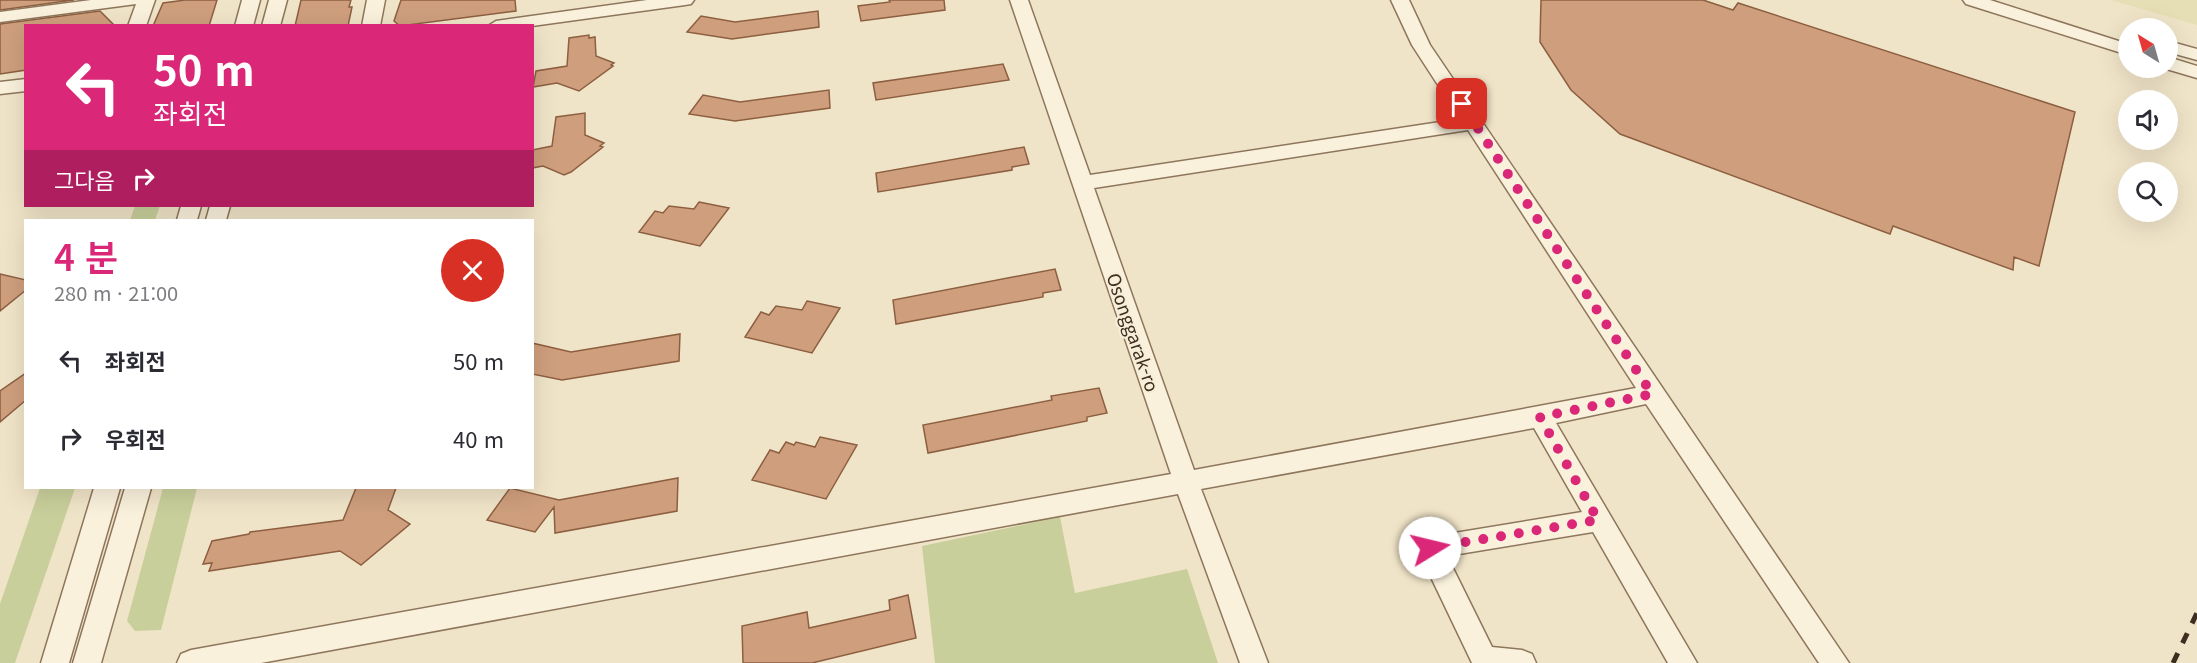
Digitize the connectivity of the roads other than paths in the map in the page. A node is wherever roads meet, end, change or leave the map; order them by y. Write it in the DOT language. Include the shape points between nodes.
graph roads {
  1 [pos="131,0"];
  2 [pos="146,0"];
  3 [pos="251,0"];
  4 [pos="278,0"];
  5 [pos="376,0"];
  6 [pos="685,0"];
  7 [pos="1019,0"];
  8 [pos="1400,0"];
  9 [pos="1971,0"];
  10 [pos="2018,0"];
  11 [pos="640,3"];
  12 [pos="0,17"];
  13 [pos="138,24"];
  14 [pos="245,24"];
  15 [pos="272,24"];
  16 [pos="371,24"];
  17 [pos="509,24"];
  18 [pos="2118,31"];
  19 [pos="2118,47"];
  20 [pos="2178,48"];
  21 [pos="2197,54"];
  22 [pos="2178,66"];
  23 [pos="2197,72"];
  24 [pos="24,85"];
  25 [pos="0,88"];
  26 [pos="1475,123"];
  27 [pos="1082,183"];
  28 [pos="1652,394"];
  29 [pos="1540,417"];
  30 [pos="1186,482"];
  31 [pos="107,489"];
  32 [pos="138,489"];
  33 [pos="1598,520"];
  34 [pos="55,663"];
  35 [pos="87,663"];
  36 [pos="191,663"];
  37 [pos="1254,663"];
  38 [pos="1522,663"];
  39 [pos="1683,663"];
  40 [pos="1835,663"];
  1 -- 12 [label="street"];
  2 -- 13 [label="street"];
  3 -- 14 [label="street"];
  4 -- 15 [label="street"];
  5 -- 16 [label="street"];
  6 -- 11 [label="street"];
  7 -- 27 [label="street, Osonggarak-ro"];
  8 -- 26 [label="street" via="1421,45"];
  9 -- 19 [label="street"];
  10 -- 18 [label="street"];
  11 -- 17 [label="street"];
  20 -- 21 [label="street"];
  22 -- 23 [label="street"];
  24 -- 25 [label="street"];
  26 -- 27 [label="street"];
  26 -- 28 [label="street"];
  27 -- 30 [label="street, Osonggarak-ro"];
  28 -- 29 [label="street"];
  28 -- 40 [label="street"];
  29 -- 30 [label="street"];
  29 -- 33 [label="street"];
  30 -- 36 [label="street"];
  30 -- 37 [label="street, Osonggarak-ro"];
  31 -- 34 [label="street"];
  32 -- 35 [label="street"];
  33 -- 38 [label="street" via="1430,548 1484,660"];
  33 -- 39 [label="street"];
}
